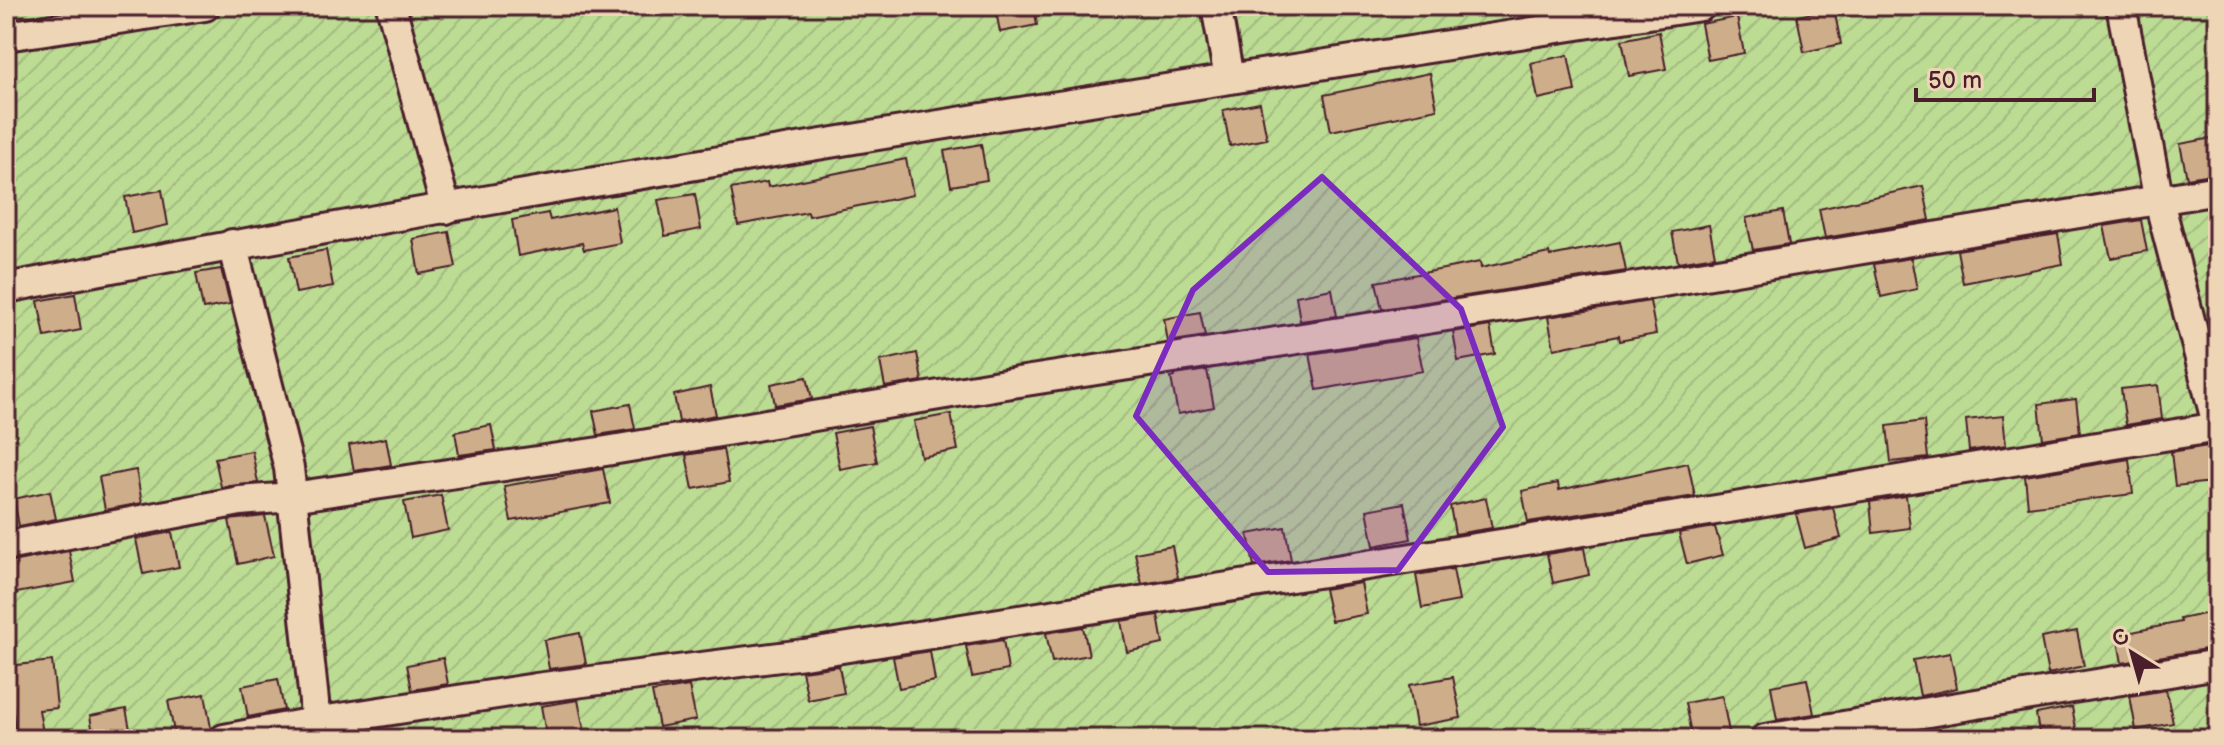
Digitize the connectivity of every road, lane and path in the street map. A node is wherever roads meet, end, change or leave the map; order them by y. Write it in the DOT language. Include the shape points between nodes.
graph roads {
  1 [pos="205,6"];
  2 [pos="391,6"];
  3 [pos="1216,6"];
  4 [pos="1701,6"];
  5 [pos="2121,6"];
  6 [pos="6,36"];
  7 [pos="1229,78"];
  8 [pos="2218,190"];
  9 [pos="2159,201"];
  10 [pos="446,209"];
  11 [pos="232,244"];
  12 [pos="6,288"];
  13 [pos="2218,427"];
  14 [pos="292,497"];
  15 [pos="6,546"];
  16 [pos="2218,664"];
  17 [pos="315,731"];
  18 [pos="224,739"];
  19 [pos="1765,739"];
  1 -- 6 [label="street"];
  2 -- 10 [label="street"];
  3 -- 7 [label="street"];
  4 -- 7 [label="street"];
  5 -- 9 [label="street"];
  7 -- 10 [label="street"];
  8 -- 9 [label="street"];
  9 -- 13 [label="street"];
  9 -- 14 [label="street"];
  10 -- 11 [label="street"];
  11 -- 12 [label="street"];
  11 -- 14 [label="street"];
  13 -- 17 [label="street" via="850,647 536,688"];
  14 -- 15 [label="street" via="240,501"];
  14 -- 17 [label="street"];
  16 -- 19 [label="street"];
  17 -- 18 [label="street"];
}
